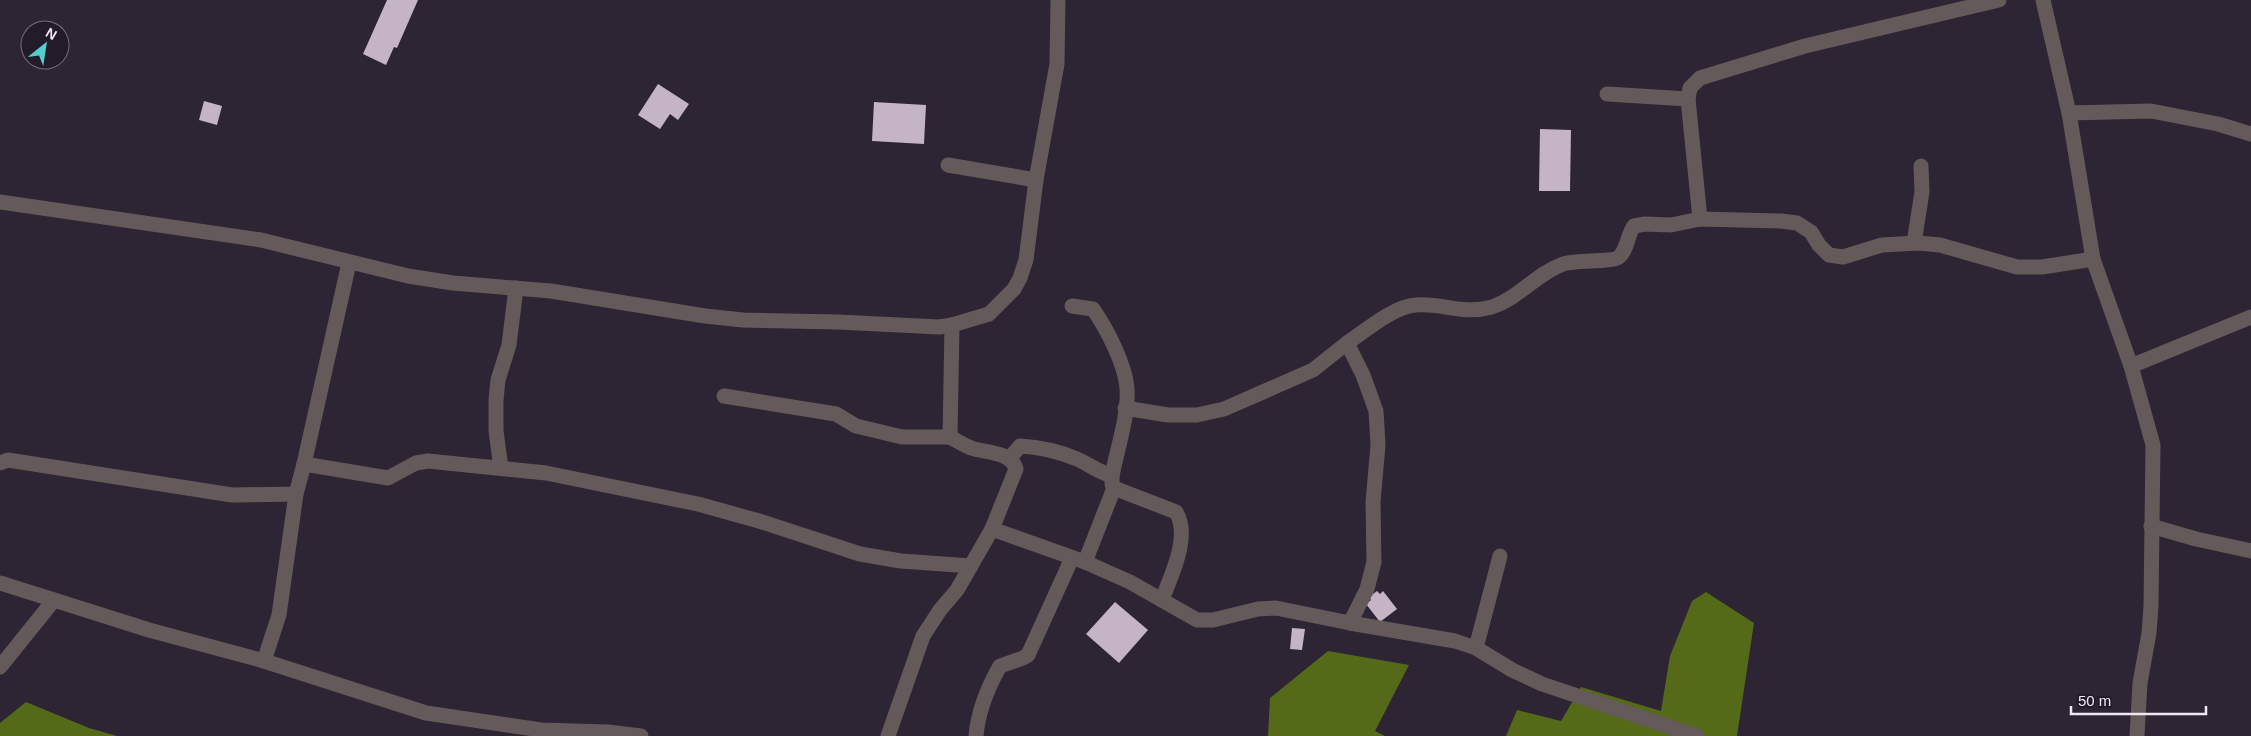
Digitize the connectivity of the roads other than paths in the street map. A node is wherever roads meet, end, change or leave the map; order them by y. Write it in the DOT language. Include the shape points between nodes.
graph roads {
  1 [pos="1058,0"];
  2 [pos="1999,0"];
  3 [pos="2044,0"];
  4 [pos="1607,94"];
  5 [pos="1688,99"];
  6 [pos="2069,113"];
  7 [pos="2251,134"];
  8 [pos="948,164"];
  9 [pos="1921,166"];
  10 [pos="1036,180"];
  11 [pos="0,202"];
  12 [pos="1700,219"];
  13 [pos="1914,243"];
  14 [pos="2093,259"];
  15 [pos="349,263"];
  16 [pos="516,288"];
  17 [pos="1072,306"];
  18 [pos="2251,317"];
  19 [pos="952,325"];
  20 [pos="1347,343"];
  21 [pos="2131,366"];
  22 [pos="724,396"];
  23 [pos="1125,408"];
  24 [pos="950,437"];
  25 [pos="1009,459"];
  26 [pos="0,463"];
  27 [pos="304,464"];
  28 [pos="500,468"];
  29 [pos="1113,482"];
  30 [pos="296,494"];
  31 [pos="2151,526"];
  32 [pos="992,529"];
  33 [pos="2251,551"];
  34 [pos="1500,556"];
  35 [pos="1078,560"];
  36 [pos="971,566"];
  37 [pos="0,583"];
  38 [pos="54,600"];
  39 [pos="1162,600"];
  40 [pos="1350,623"];
  41 [pos="1476,648"];
  42 [pos="264,661"];
  43 [pos="0,667"];
  44 [pos="641,736"];
  45 [pos="888,736"];
  46 [pos="976,736"];
  47 [pos="1698,736"];
  48 [pos="2137,736"];
  1 -- 10 [label="street" via="1057,64"];
  2 -- 5 [label="street" via="1805,46 1713,72 1690,88"];
  3 -- 6 [label="street"];
  4 -- 5 [label="street"];
  5 -- 12 [label="street"];
  6 -- 7 [label="street" via="2151,111"];
  6 -- 14 [label="street"];
  8 -- 10 [label="street"];
  9 -- 13 [label="street" via="1922,192"];
  10 -- 19 [label="street" via="1026,260 1020,278 989,314"];
  11 -- 15 [label="street" via="260,240"];
  12 -- 13 [label="street" via="1797,223 1811,232 1828,255 1843,256 1882,245"];
  12 -- 20 [label="street" via="1671,225 1639,224 1631,230 1622,252 1615,259 1576,261 1559,266 1513,297 1490,307 1467,311 1425,305 1406,306"];
  13 -- 14 [label="street" via="1940,245 2017,267 2042,267"];
  14 -- 21 [label="street"];
  15 -- 16 [label="street" via="453,283"];
  15 -- 27 [label="street"];
  16 -- 19 [label="street" via="743,320"];
  16 -- 28 [label="street" via="510,337 496,400"];
  17 -- 23 [label="street" via="1090,308 1097,315 1126,377"];
  18 -- 21 [label="street"];
  19 -- 24 [label="street"];
  20 -- 23 [label="street" via="1313,370 1224,409 1196,415 1168,415"];
  20 -- 40 [label="street" via="1376,411 1378,445 1373,502 1374,562 1367,589"];
  21 -- 31 [label="street" via="2153,445"];
  22 -- 24 [label="street" via="836,414 856,426 902,438"];
  23 -- 29 [label="street"];
  24 -- 25 [label="street" via="972,448"];
  25 -- 29 [label="street" via="1020,446 1041,447 1076,459"];
  25 -- 32 [label="street" via="1016,468"];
  26 -- 30 [label="street" via="8,460 232,495"];
  27 -- 28 [label="street" via="388,478 416,463 428,461"];
  27 -- 30 [label="street"];
  28 -- 36 [label="street" via="546,473 698,504 759,520 860,554 901,561"];
  29 -- 35 [label="street"];
  29 -- 39 [label="street" via="1176,512 1181,521 1181,538"];
  30 -- 42 [label="street" via="279,615"];
  31 -- 33 [label="street"];
  31 -- 48 [label="street" via="2151,606 2140,682"];
  32 -- 35 [label="street"];
  32 -- 36 [label="street"];
  34 -- 41 [label="street"];
  35 -- 39 [label="street"];
  35 -- 46 [label="street" via="1028,654 1000,666 982,709"];
  36 -- 45 [label="street" via="958,590 923,636"];
  37 -- 38 [label="street"];
  38 -- 42 [label="street"];
  38 -- 43 [label="street"];
  39 -- 40 [label="street" via="1197,620 1213,620 1268,607"];
  40 -- 41 [label="street" via="1455,641"];
  41 -- 47 [label="street" via="1542,684"];
  42 -- 44 [label="street" via="426,713 541,730"];
}
